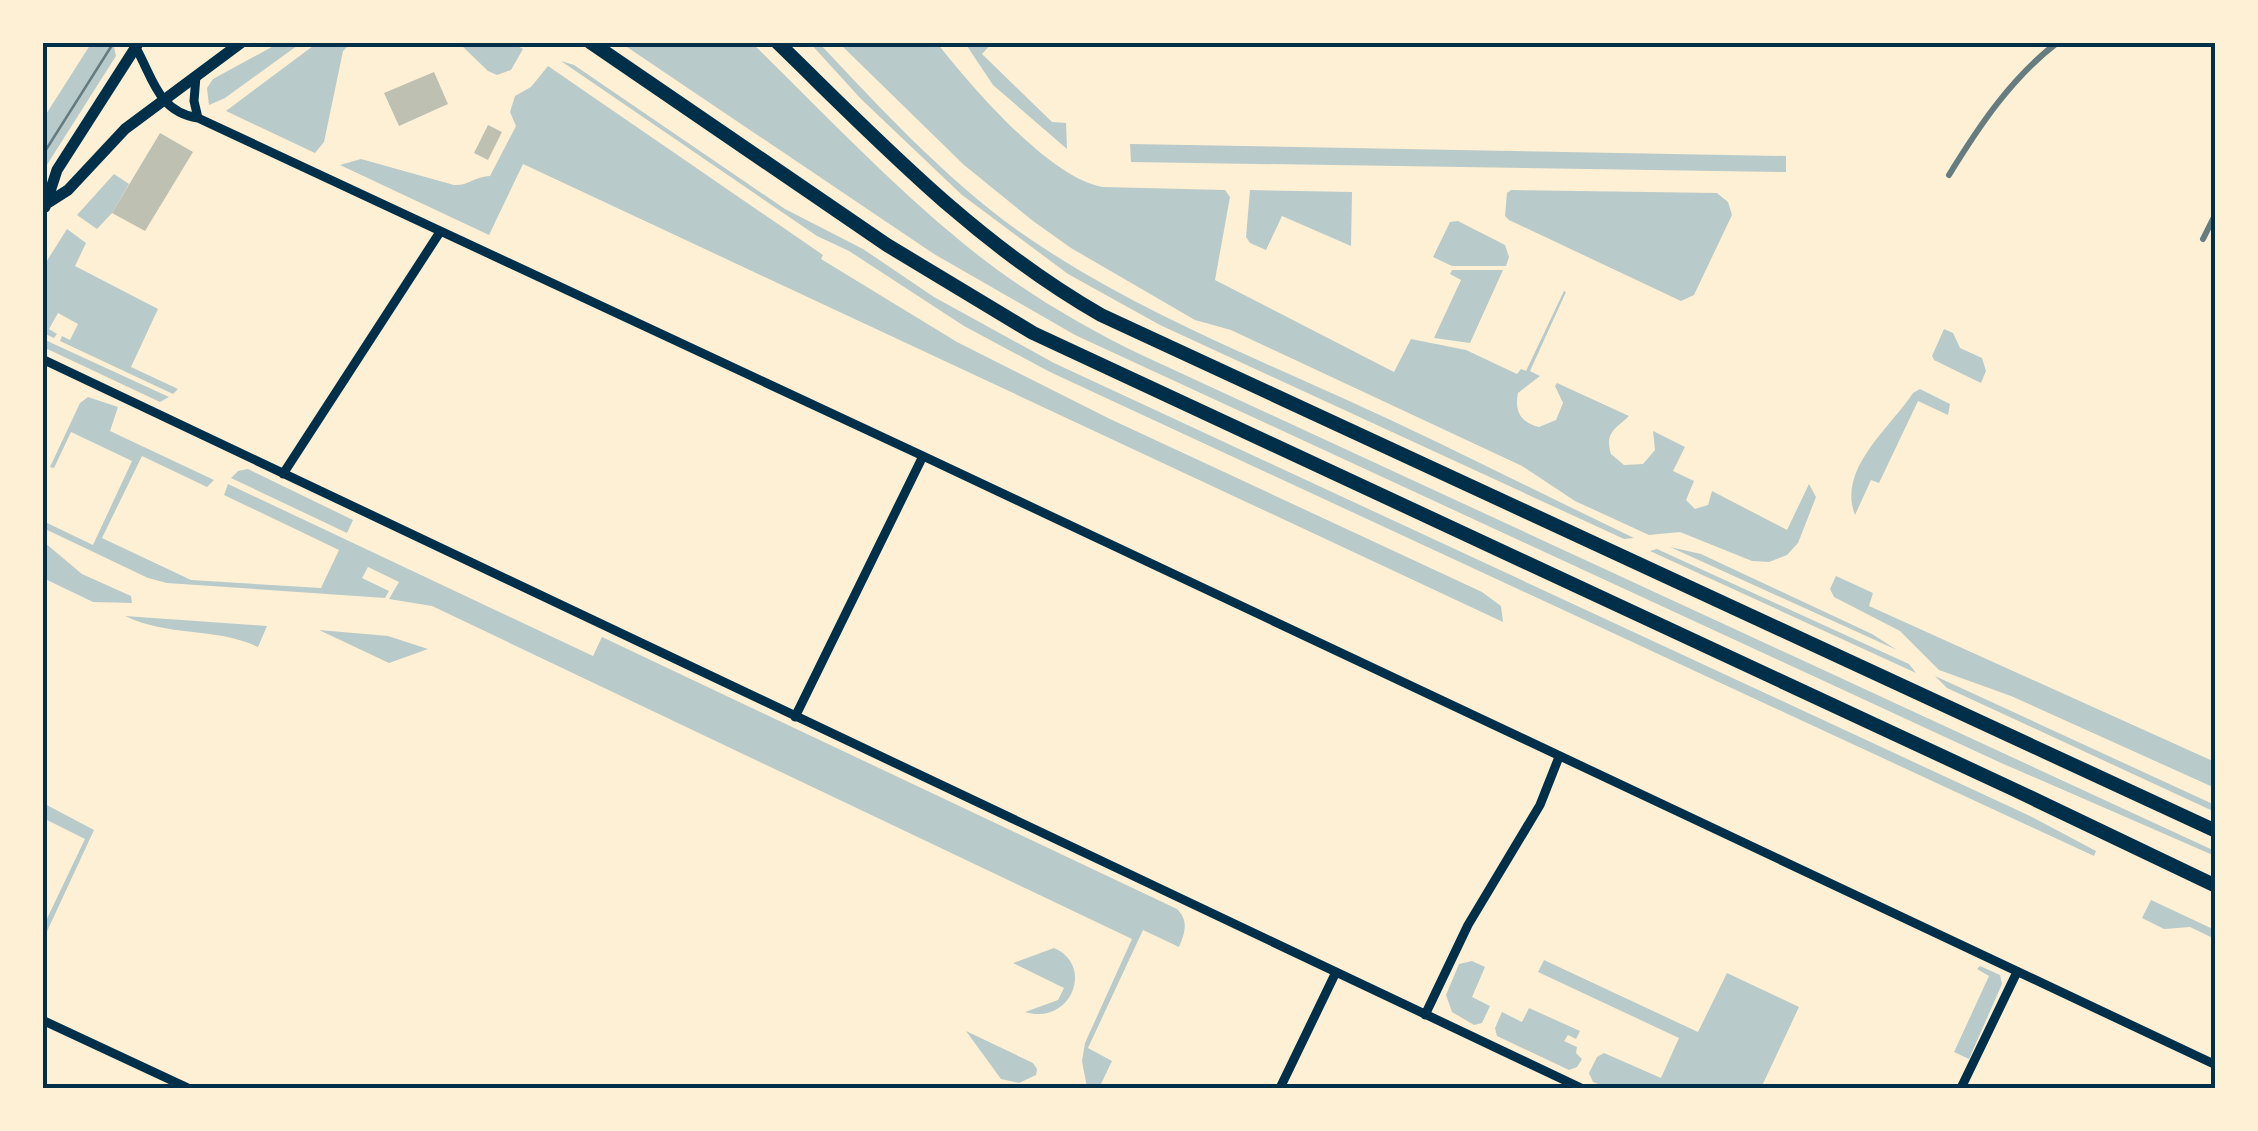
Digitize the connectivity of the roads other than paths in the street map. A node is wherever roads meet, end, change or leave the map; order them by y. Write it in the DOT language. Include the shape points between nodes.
graph roads {
  1 [pos="242,42"];
  2 [pos="590,42"];
  3 [pos="777,42"];
  4 [pos="138,45"];
  5 [pos="196,76"];
  6 [pos="162,100"];
  7 [pos="198,118"];
  8 [pos="44,207"];
  9 [pos="440,232"];
  10 [pos="42,359"];
  11 [pos="924,456"];
  12 [pos="282,474"];
  13 [pos="795,717"];
  14 [pos="1559,757"];
  15 [pos="2216,831"];
  16 [pos="2216,886"];
  17 [pos="1336,972"];
  18 [pos="2017,972"];
  19 [pos="1425,1015"];
  20 [pos="42,1020"];
  21 [pos="2216,1065"];
  22 [pos="188,1088"];
  23 [pos="1280,1088"];
  24 [pos="1581,1088"];
  25 [pos="1960,1088"];
  1 -- 5 [label="street"];
  2 -- 16 [label="main road" via="887,245 1033,333"];
  3 -- 15 [label="main road" via="966,224 1116,324"];
  4 -- 6 [label="street"];
  4 -- 8 [label="street" via="57,170"];
  5 -- 6 [label="street"];
  5 -- 7 [label="street"];
  6 -- 7 [label="street"];
  6 -- 8 [label="street"];
  7 -- 9 [label="street"];
  9 -- 11 [label="street"];
  9 -- 12 [label="street"];
  10 -- 12 [label="street"];
  11 -- 13 [label="street"];
  11 -- 14 [label="street"];
  12 -- 13 [label="street"];
  13 -- 17 [label="street"];
  14 -- 18 [label="street"];
  14 -- 19 [label="street"];
  17 -- 19 [label="street"];
  17 -- 23 [label="street"];
  18 -- 21 [label="street"];
  18 -- 25 [label="street"];
  19 -- 24 [label="street"];
  20 -- 22 [label="street"];
}
